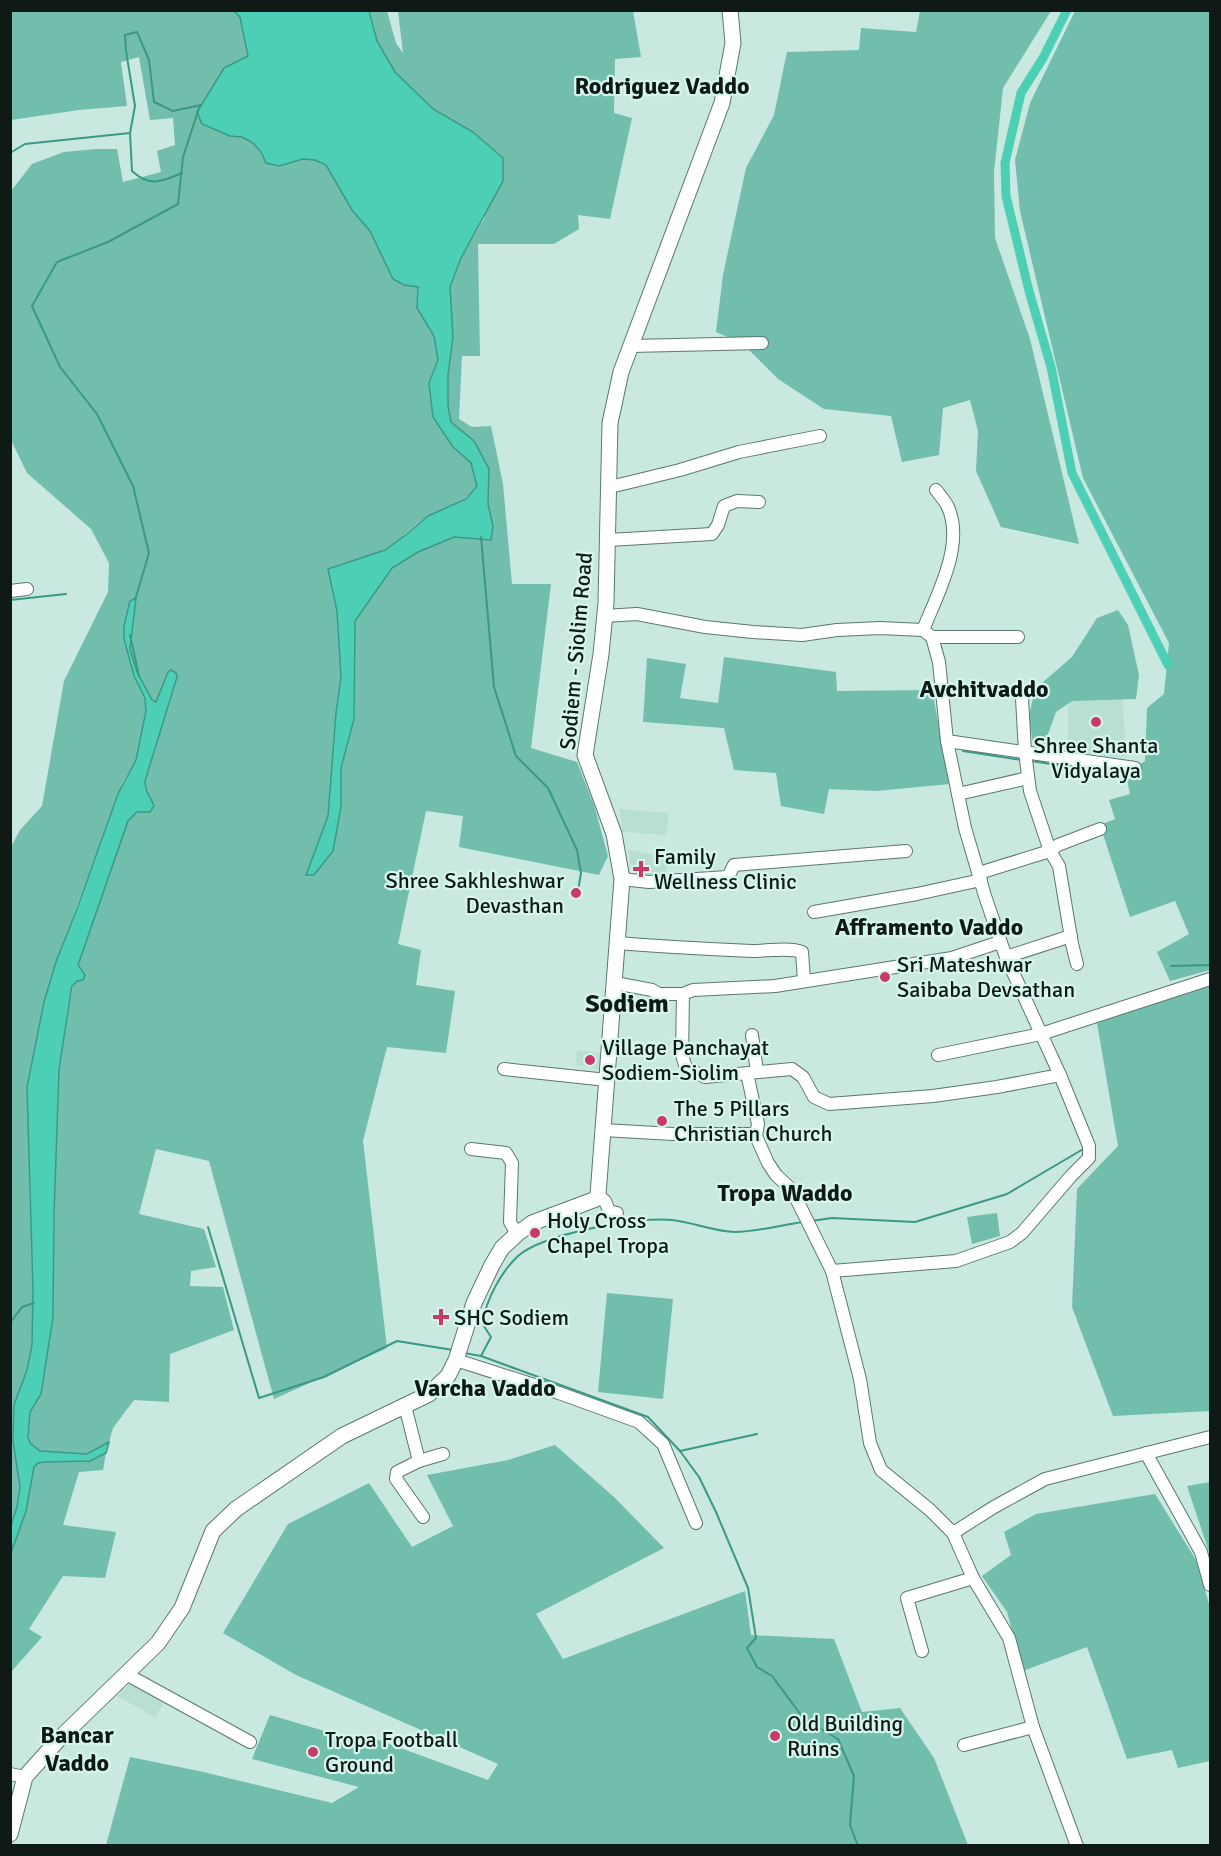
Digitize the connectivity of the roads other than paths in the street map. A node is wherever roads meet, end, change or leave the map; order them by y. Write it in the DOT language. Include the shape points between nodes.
graph roads {
  1 [pos="730,10"];
  2 [pos="762,343"];
  3 [pos="631,346"];
  4 [pos="820,436"];
  5 [pos="610,487"];
  6 [pos="936,490"];
  7 [pos="759,502"];
  8 [pos="608,540"];
  9 [pos="27,589"];
  10 [pos="10,591"];
  11 [pos="604,616"];
  12 [pos="928,634"];
  13 [pos="1018,637"];
  14 [pos="1022,698"];
  15 [pos="947,741"];
  16 [pos="1025,752"];
  17 [pos="1135,768"];
  18 [pos="1028,778"];
  19 [pos="958,794"];
  20 [pos="1100,829"];
  21 [pos="906,851"];
  22 [pos="1050,851"];
  23 [pos="980,877"];
  24 [pos="622,879"];
  25 [pos="814,912"];
  26 [pos="1071,936"];
  27 [pos="1000,942"];
  28 [pos="618,943"];
  29 [pos="1006,957"];
  30 [pos="1077,964"];
  31 [pos="1210,978"];
  32 [pos="804,980"];
  33 [pos="615,983"];
  34 [pos="683,994"];
  35 [pos="1041,1034"];
  36 [pos="752,1035"];
  37 [pos="938,1055"];
  38 [pos="504,1069"];
  39 [pos="752,1072"];
  40 [pos="1060,1075"];
  41 [pos="607,1080"];
  42 [pos="603,1130"];
  43 [pos="756,1136"];
  44 [pos="471,1149"];
  45 [pos="598,1195"];
  46 [pos="617,1213"];
  47 [pos="517,1234"];
  48 [pos="832,1271"];
  49 [pos="457,1354"];
  50 [pos="405,1406"];
  51 [pos="1210,1437"];
  52 [pos="1146,1453"];
  53 [pos="443,1454"];
  54 [pos="419,1461"];
  55 [pos="423,1516"];
  56 [pos="696,1523"];
  57 [pos="953,1533"];
  58 [pos="973,1578"];
  59 [pos="1210,1585"];
  60 [pos="922,1651"];
  61 [pos="126,1674"];
  62 [pos="1033,1727"];
  63 [pos="250,1742"];
  64 [pos="964,1744"];
  65 [pos="18,1776"];
  66 [pos="10,1834"];
  67 [pos="1077,1845"];
  1 -- 3 [label="main road, Sodiem - Siolim Road" via="733,43 722,103"];
  2 -- 3 [label="street"];
  3 -- 5 [label="main road, Sodiem - Siolim Road" via="610,423"];
  4 -- 5 [label="street" via="739,452"];
  5 -- 8 [label="main road, Sodiem - Siolim Road"];
  6 -- 12 [label="street" via="947,506 952,524 952,554"];
  7 -- 8 [label="street" via="737,501 724,506 712,534"];
  8 -- 11 [label="main road, Sodiem - Siolim Road"];
  9 -- 10 [label="street"];
  11 -- 12 [label="street" via="637,614 705,627 802,635 880,628"];
  11 -- 24 [label="main road, Sodiem - Siolim Road" via="585,755 614,834"];
  12 -- 13 [label="street"];
  12 -- 15 [label="street" via="939,662"];
  14 -- 16 [label="street"];
  15 -- 16 [label="street"];
  15 -- 19 [label="street"];
  16 -- 17 [label="street"];
  16 -- 18 [label="street"];
  18 -- 19 [label="street"];
  18 -- 22 [label="street"];
  19 -- 23 [label="street"];
  20 -- 22 [label="street"];
  21 -- 24 [label="street" via="734,866 728,877 649,882"];
  22 -- 23 [label="street"];
  22 -- 26 [label="street" via="1059,866"];
  23 -- 25 [label="street"];
  23 -- 27 [label="street"];
  24 -- 28 [label="main road, Sodiem - Siolim Road"];
  26 -- 29 [label="street"];
  26 -- 30 [label="street"];
  27 -- 29 [label="street"];
  27 -- 32 [label="street" via="952,958"];
  28 -- 32 [label="street" via="794,950 802,952"];
  28 -- 33 [label="main road, Sodiem - Siolim Road"];
  29 -- 35 [label="street"];
  31 -- 35 [label="street"];
  32 -- 34 [label="street"];
  33 -- 34 [label="street" via="658,994"];
  33 -- 41 [label="main road, Sodiem - Siolim Road"];
  34 -- 39 [label="street" via="682,1055 686,1068 705,1077"];
  35 -- 37 [label="street"];
  35 -- 40 [label="street"];
  36 -- 39 [label="street"];
  38 -- 41 [label="street"];
  39 -- 40 [label="street" via="792,1069 803,1077 814,1097 829,1104 933,1096"];
  39 -- 43 [label="street"];
  40 -- 48 [label="street" via="1089,1146 1089,1158 1022,1233 1010,1242 956,1261"];
  41 -- 42 [label="main road, Sodiem - Siolim Road"];
  42 -- 43 [label="street"];
  42 -- 45 [label="main road, Sodiem - Siolim Road"];
  43 -- 48 [label="street" via="768,1163 792,1190"];
  44 -- 47 [label="street" via="506,1153 512,1163 510,1222"];
  45 -- 46 [label="street" via="609,1211"];
  45 -- 47 [label="main road" via="532,1223"];
  47 -- 49 [label="main road" via="492,1264"];
  48 -- 57 [label="street" via="860,1379 870,1443 881,1470"];
  49 -- 50 [label="main road" via="448,1376 429,1394"];
  49 -- 56 [label="street" via="639,1422 663,1444"];
  50 -- 54 [label="street"];
  50 -- 61 [label="main road" via="342,1436 236,1509 213,1531 182,1608 158,1642"];
  51 -- 52 [label="street"];
  52 -- 57 [label="street" via="1045,1479"];
  52 -- 59 [label="street" via="1201,1552"];
  53 -- 54 [label="street"];
  54 -- 55 [label="street" via="397,1472 396,1479"];
  57 -- 58 [label="street"];
  58 -- 60 [label="street" via="907,1598"];
  58 -- 62 [label="street" via="1008,1638"];
  61 -- 63 [label="street"];
  61 -- 65 [label="main road"];
  62 -- 64 [label="street"];
  62 -- 67 [label="street"];
  65 -- 66 [label="main road"];
}
